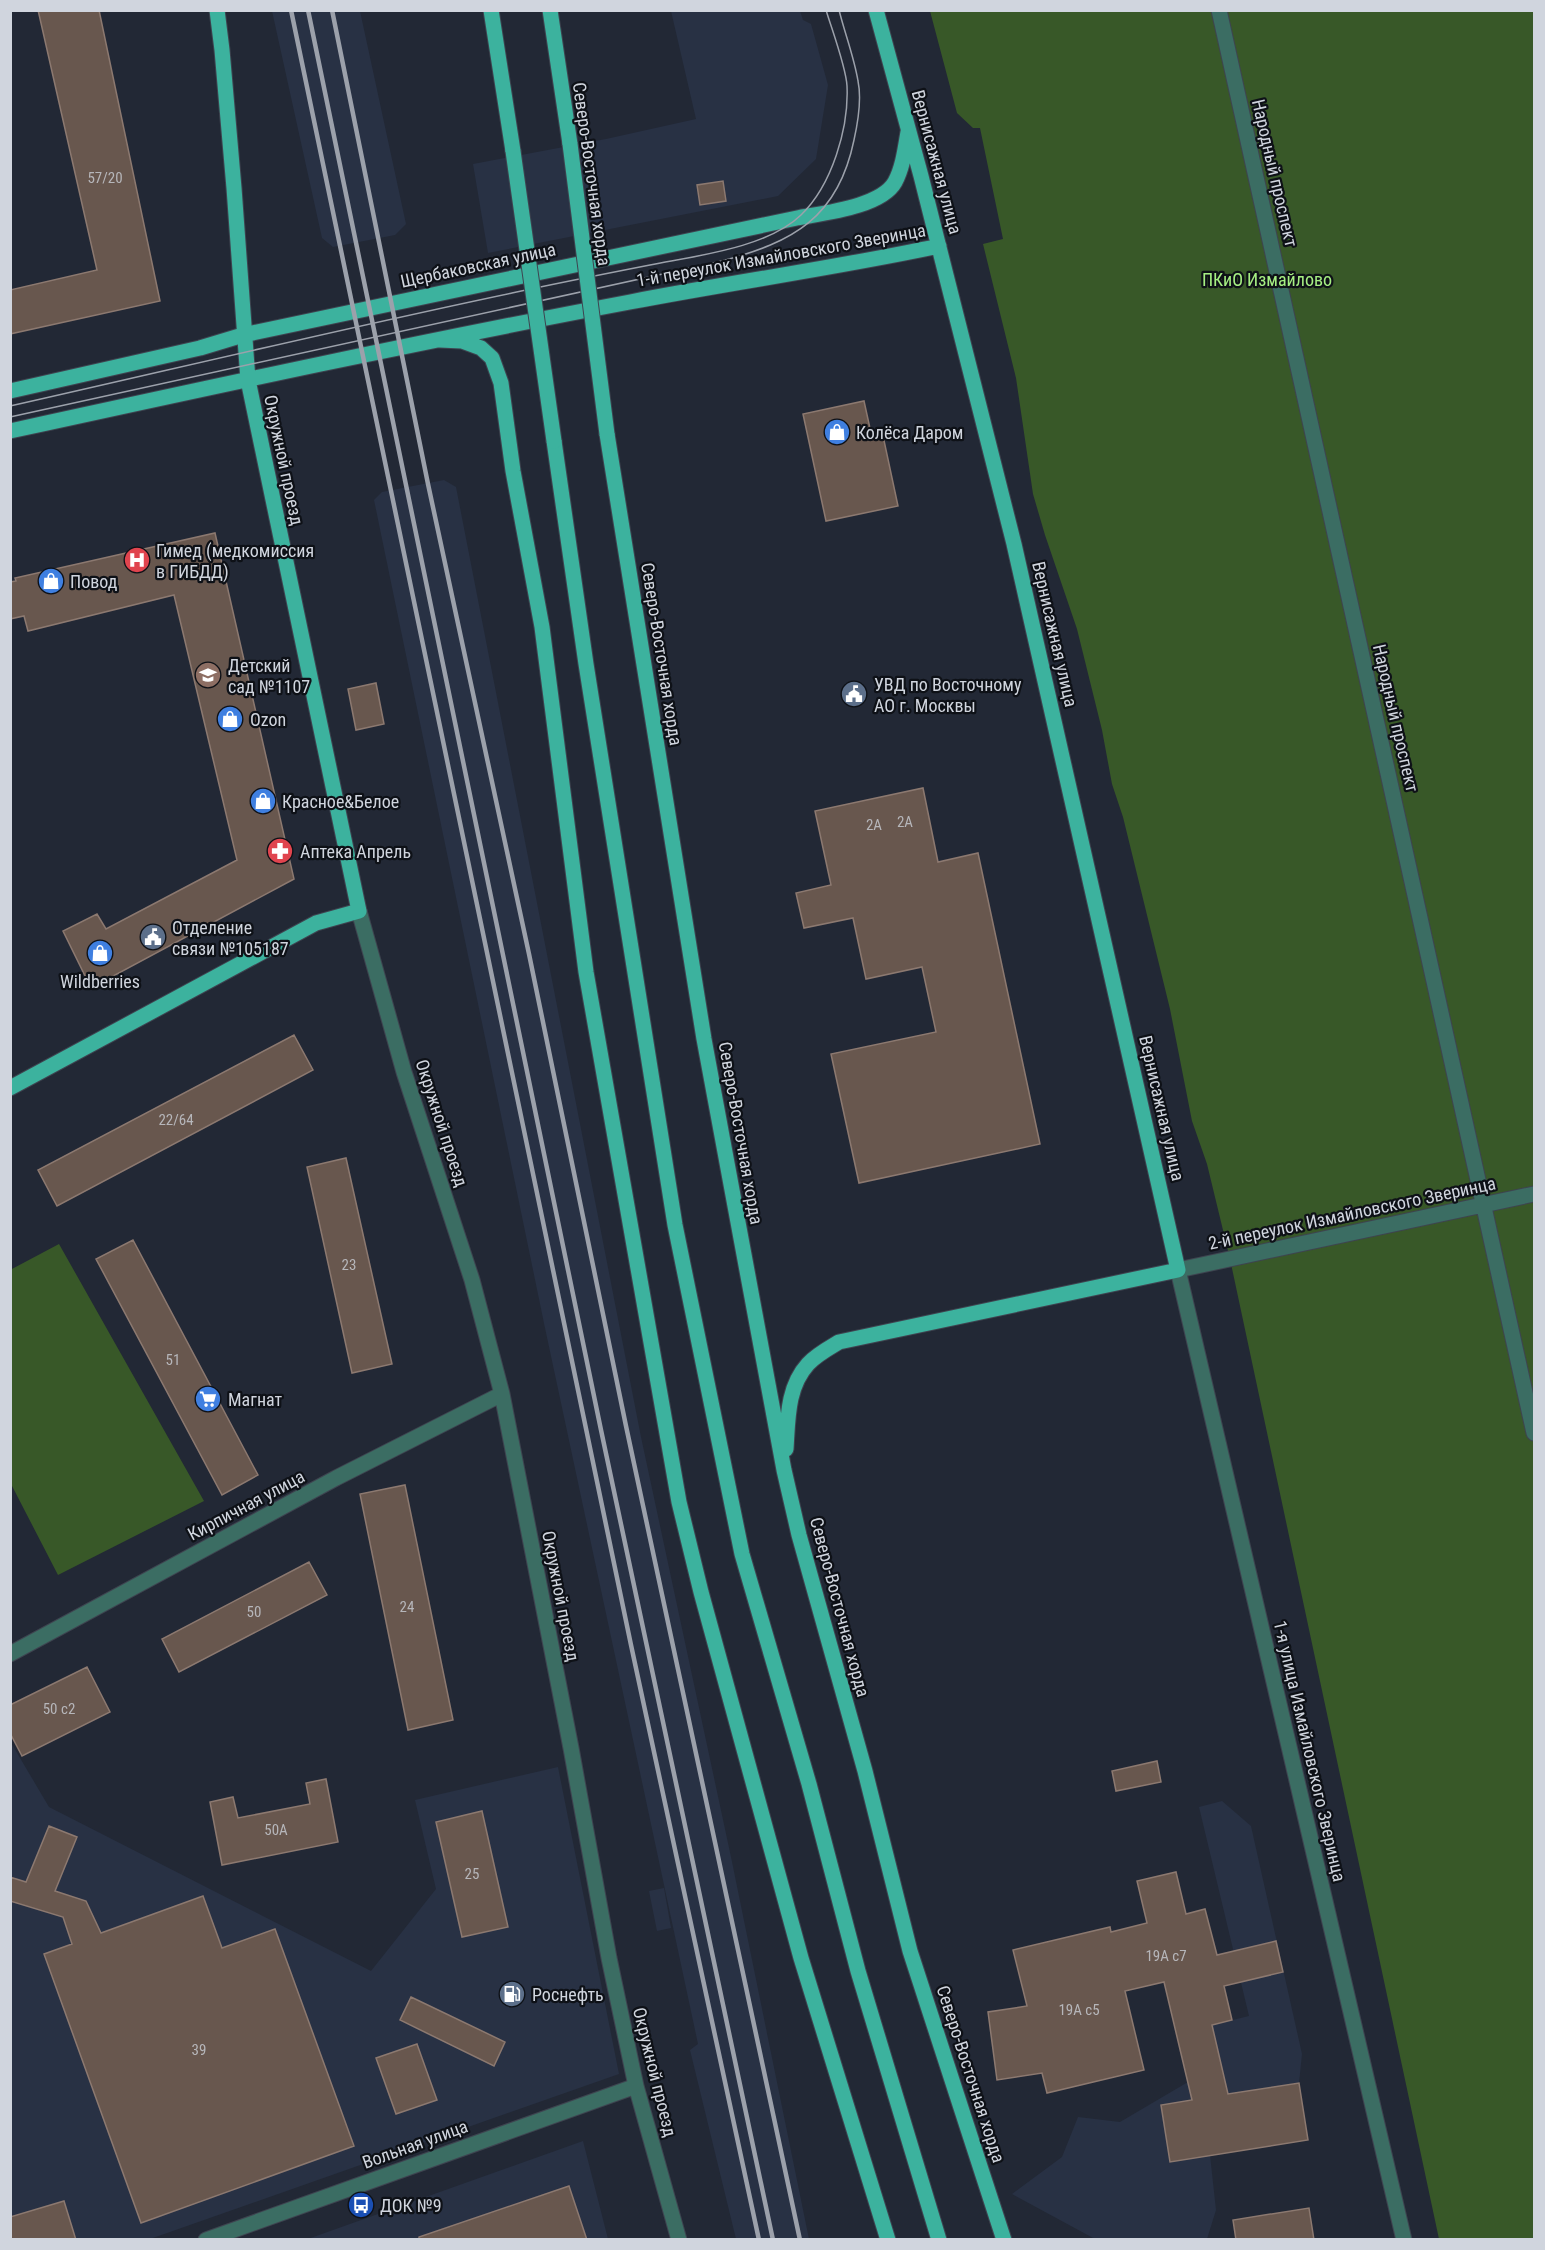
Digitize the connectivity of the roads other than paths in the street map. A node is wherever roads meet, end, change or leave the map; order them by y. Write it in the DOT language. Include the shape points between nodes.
graph roads {
  1 [pos="217,10"];
  2 [pos="491,10"];
  3 [pos="550,10"];
  4 [pos="876,10"];
  5 [pos="1219,10"];
  6 [pos="908,129"];
  7 [pos="939,246"];
  8 [pos="243,335"];
  9 [pos="440,340"];
  10 [pos="248,380"];
  11 [pos="10,392"];
  12 [pos="10,432"];
  13 [pos="359,911"];
  14 [pos="10,1088"];
  15 [pos="1534,1194"];
  16 [pos="1484,1204"];
  17 [pos="1178,1270"];
  18 [pos="502,1395"];
  19 [pos="1534,1433"];
  20 [pos="784,1470"];
  21 [pos="10,1654"];
  22 [pos="636,2086"];
  23 [pos="206,2240"];
  24 [pos="679,2240"];
  25 [pos="888,2240"];
  26 [pos="939,2240"];
  27 [pos="1004,2240"];
  28 [pos="1404,2240"];
  1 -- 8 [label="main road, Окружной проезд"];
  2 -- 26 [label="main road, bridge" via="586,664 675,1225 742,1554 858,1971"];
  3 -- 20 [label="main road, Северо-Восточная хорда, bridge" via="607,434 704,1039"];
  4 -- 6 [label="main road, Вернисажная улица"];
  5 -- 16 [label="street, Народный проспект"];
  6 -- 7 [label="main road, Вернисажная улица"];
  6 -- 8 [label="main road, Щербаковская улица" via="895,182 886,193 869,201"];
  7 -- 9 [label="main road, 1-й переулок Измайловского Зверинца"];
  7 -- 17 [label="main road, Вернисажная улица" via="1014,544"];
  8 -- 10 [label="main road, Окружной проезд"];
  8 -- 11 [label="main road, Щербаковская улица"];
  9 -- 10 [label="main road"];
  9 -- 25 [label="main road" via="462,341 481,348 492,358 501,383 542,627 588,983 679,1502 801,1958"];
  10 -- 12 [label="main road"];
  10 -- 13 [label="main road, Окружной проезд"];
  13 -- 14 [label="main road" via="316,923"];
  13 -- 18 [label="street, Окружной проезд" via="404,1072 472,1280"];
  15 -- 16 [label="street, 2-й переулок Измайловского Зверинца"];
  16 -- 17 [label="street, 2-й переулок Измайловского Зверинца"];
  16 -- 19 [label="street, Народный проспект"];
  17 -- 20 [label="main road" via="839,1342 809,1362 794,1384"];
  17 -- 28 [label="street, 1-я улица Измайловского Зверинца"];
  18 -- 21 [label="street, Кирпичная улица" via="336,1478"];
  18 -- 22 [label="street, Окружной проезд"];
  20 -- 27 [label="main road, Северо-Восточная хорда" via="910,1951"];
  22 -- 23 [label="street, Вольная улица"];
  22 -- 24 [label="street, Окружной проезд"];
}
